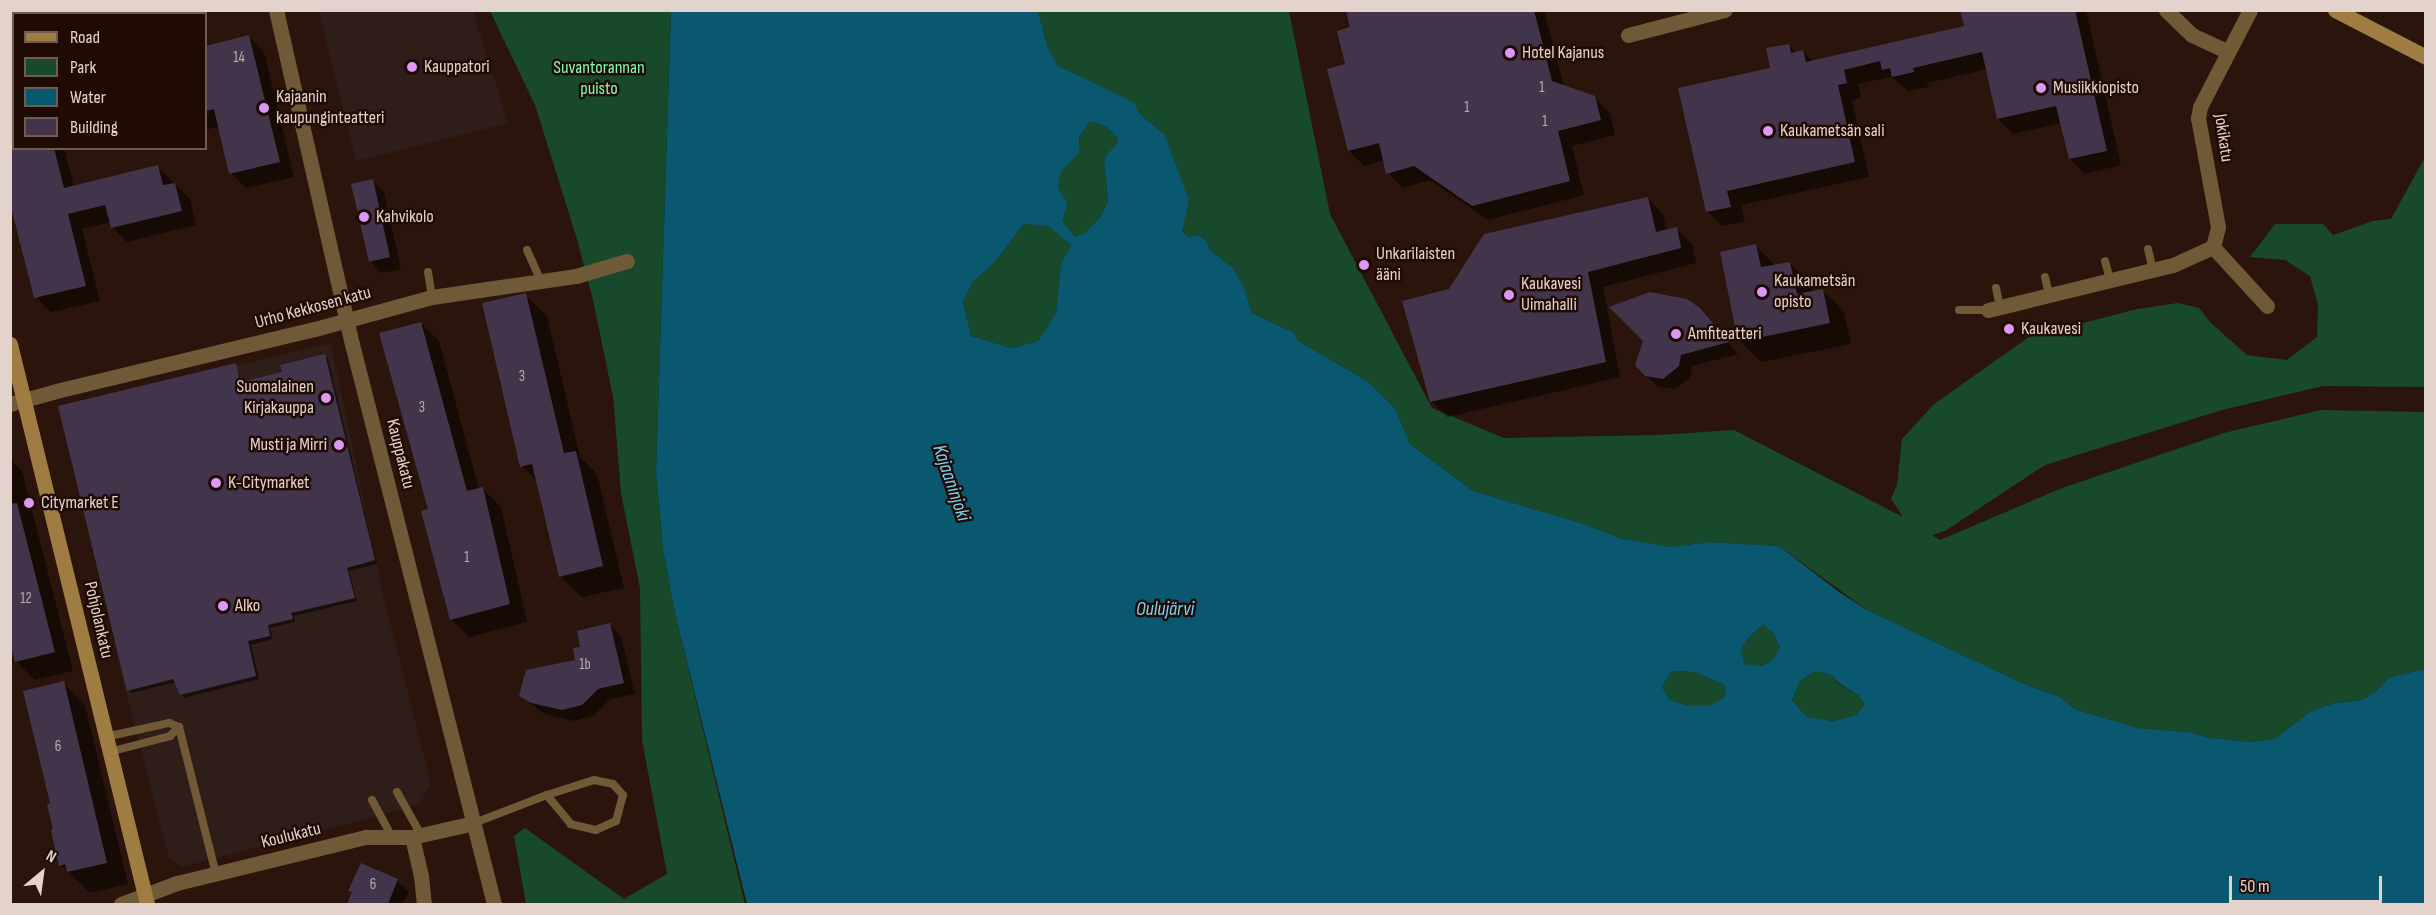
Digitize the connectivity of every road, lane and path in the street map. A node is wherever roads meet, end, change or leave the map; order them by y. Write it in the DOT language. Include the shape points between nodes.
graph roads {
  1 [pos="276,10"];
  2 [pos="1725,10"];
  3 [pos="2166,10"];
  4 [pos="2250,10"];
  5 [pos="2335,10"];
  6 [pos="1628,35"];
  7 [pos="2228,52"];
  8 [pos="2426,57"];
  9 [pos="2214,247"];
  10 [pos="2148,249"];
  11 [pos="527,250"];
  12 [pos="627,261"];
  13 [pos="2105,261"];
  14 [pos="2153,270"];
  15 [pos="428,272"];
  16 [pos="2045,277"];
  17 [pos="540,279"];
  18 [pos="2110,280"];
  19 [pos="1996,288"];
  20 [pos="2049,295"];
  21 [pos="432,297"];
  22 [pos="2267,306"];
  23 [pos="1994,308"];
  24 [pos="1959,310"];
  25 [pos="347,319"];
  26 [pos="10,344"];
  27 [pos="18,402"];
  28 [pos="178,727"];
  29 [pos="107,744"];
  30 [pos="398,792"];
  31 [pos="547,795"];
  32 [pos="372,800"];
  33 [pos="474,823"];
  34 [pos="416,836"];
  35 [pos="392,837"];
  36 [pos="216,874"];
  37 [pos="146,900"];
  38 [pos="121,904"];
  39 [pos="424,904"];
  40 [pos="494,904"];
  1 -- 25 [label="street, Kauppakatu"];
  2 -- 6 [label="street"];
  3 -- 7 [label="street" via="2192,35"];
  4 -- 7 [label="street, Jokikatu"];
  5 -- 8 [label="street"];
  7 -- 9 [label="street, Jokikatu" via="2200,106 2198,118 2218,226"];
  9 -- 14 [label="street"];
  9 -- 22 [label="street"];
  10 -- 14 [label="lane"];
  11 -- 17 [label="lane"];
  12 -- 17 [label="street, Urho Kekkosen katu" via="576,276"];
  13 -- 18 [label="lane"];
  14 -- 18 [label="street"];
  15 -- 21 [label="lane"];
  16 -- 20 [label="lane"];
  17 -- 21 [label="street, Urho Kekkosen katu"];
  18 -- 20 [label="street"];
  19 -- 23 [label="lane"];
  20 -- 23 [label="street"];
  21 -- 25 [label="street, Urho Kekkosen katu"];
  23 -- 24 [label="lane"];
  25 -- 27 [label="street, Urho Kekkosen katu"];
  25 -- 33 [label="street, Kauppakatu"];
  26 -- 27 [label="street, Pohjolankatu"];
  27 -- 29 [label="street, Pohjolankatu"];
  28 -- 29 [label="lane" via="169,723"];
  28 -- 29 [label="lane" via="170,736"];
  28 -- 36 [label="lane"];
  29 -- 37 [label="street, Pohjolankatu"];
  30 -- 34 [label="lane"];
  31 -- 31 [label="lane" via="594,780 613,784 623,795 616,821 596,830 572,825"];
  31 -- 33 [label="lane"];
  32 -- 35 [label="lane"];
  33 -- 34 [label="street, Koulukatu"];
  33 -- 40 [label="street, Kauppakatu"];
  34 -- 35 [label="street, Koulukatu"];
  34 -- 39 [label="street"];
  35 -- 36 [label="street, Koulukatu" via="366,837"];
  36 -- 37 [label="street, Koulukatu" via="177,883"];
  37 -- 38 [label="street, Koulukatu"];
}
